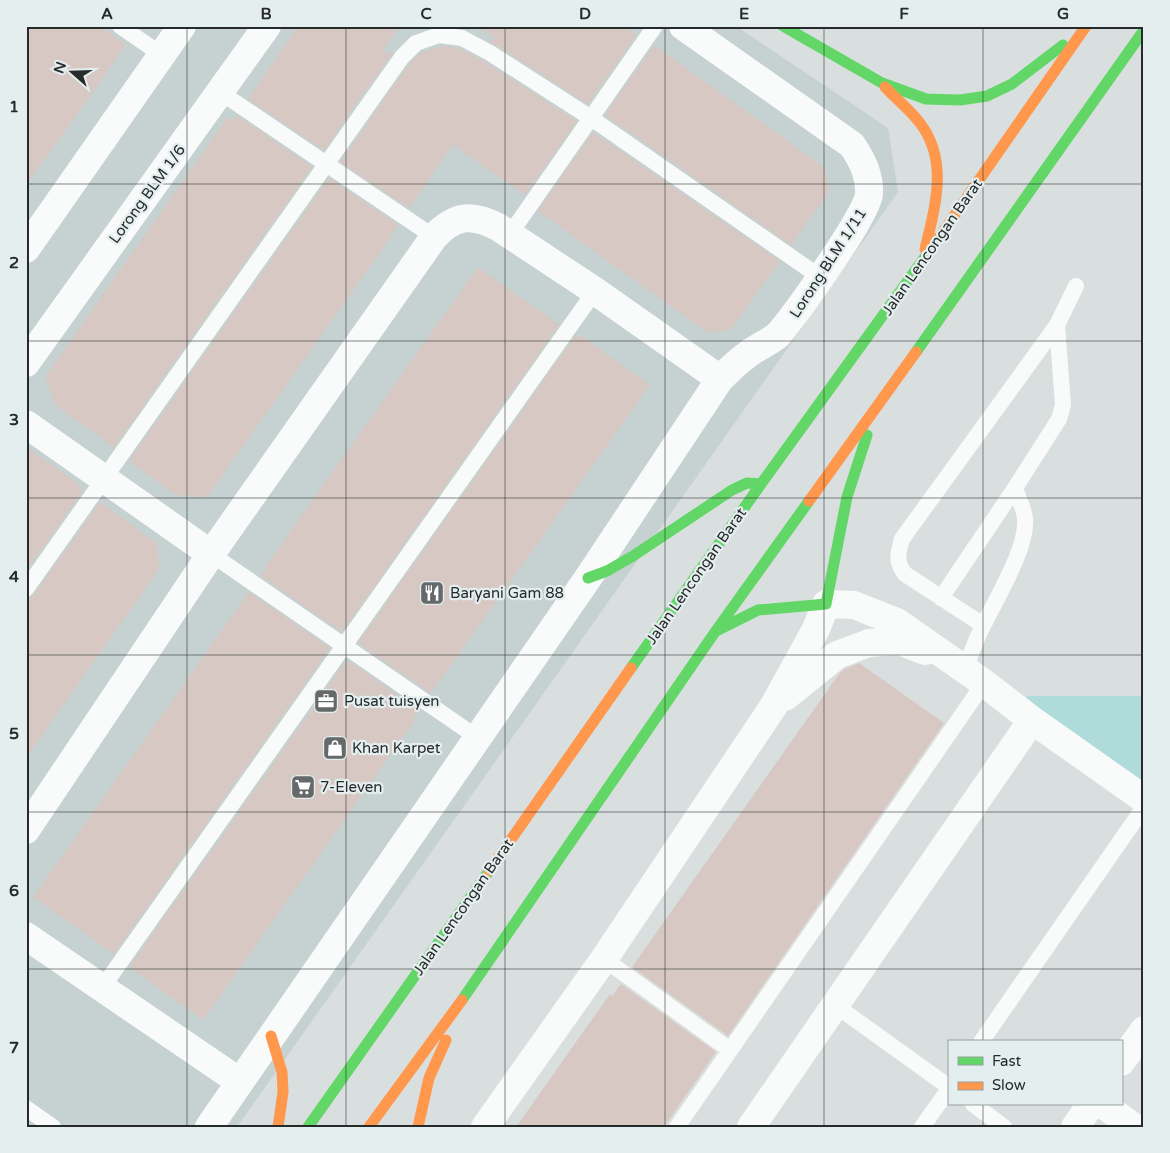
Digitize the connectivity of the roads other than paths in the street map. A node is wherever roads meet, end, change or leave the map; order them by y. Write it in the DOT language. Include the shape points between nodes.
graph roads {
  1 [pos="120,26"];
  2 [pos="182,26"];
  3 [pos="267,26"];
  4 [pos="655,26"];
  5 [pos="683,26"];
  6 [pos="783,26"];
  7 [pos="1085,27"];
  8 [pos="1144,30"];
  9 [pos="162,55"];
  10 [pos="882,83"];
  11 [pos="220,92"];
  12 [pos="591,118"];
  13 [pos="325,163"];
  14 [pos="510,234"];
  15 [pos="434,237"];
  16 [pos="26,249"];
  17 [pos="922,263"];
  18 [pos="820,277"];
  19 [pos="1076,286"];
  20 [pos="595,291"];
  21 [pos="1058,325"];
  22 [pos="26,363"];
  23 [pos="720,379"];
  24 [pos="883,396"];
  25 [pos="26,424"];
  26 [pos="104,479"];
  27 [pos="761,484"];
  28 [pos="1015,488"];
  29 [pos="211,554"];
  30 [pos="588,578"];
  31 [pos="26,589"];
  32 [pos="941,598"];
  33 [pos="826,604"];
  34 [pos="983,625"];
  35 [pos="714,632"];
  36 [pos="345,647"];
  37 [pos="968,672"];
  38 [pos="772,707"];
  39 [pos="1032,720"];
  40 [pos="478,738"];
  41 [pos="1144,799"];
  42 [pos="1144,807"];
  43 [pos="26,830"];
  44 [pos="26,936"];
  45 [pos="604,959"];
  46 [pos="102,988"];
  47 [pos="467,993"];
  48 [pos="835,1005"];
  49 [pos="1144,1030"];
  50 [pos="271,1036"];
  51 [pos="983,1040"];
  52 [pos="730,1050"];
  53 [pos="1122,1061"];
  54 [pos="240,1082"];
  55 [pos="948,1087"];
  56 [pos="948,1089"];
  57 [pos="976,1106"];
  58 [pos="1090,1106"];
  59 [pos="1105,1106"];
  60 [pos="26,1108"];
  61 [pos="53,1127"];
  62 [pos="209,1127"];
  63 [pos="278,1127"];
  64 [pos="308,1127"];
  65 [pos="369,1127"];
  66 [pos="418,1127"];
  67 [pos="485,1127"];
  68 [pos="677,1127"];
  69 [pos="751,1127"];
  70 [pos="922,1127"];
  71 [pos="1004,1127"];
  72 [pos="1075,1127"];
  73 [pos="1134,1127"];
  1 -- 9 [label="lane"];
  2 -- 9 [label="street"];
  3 -- 11 [label="street, Lorong BLM 1/6"];
  4 -- 12 [label="lane"];
  5 -- 18 [label="street, Lorong BLM 1/11" via="852,144 861,158 868,176 869,196 864,211"];
  6 -- 10 [label="main road"];
  7 -- 10 [label="main road" via="1012,84 987,96 960,100 926,99"];
  7 -- 17 [label="main road, Jalan Lencongan Barat"];
  8 -- 24 [label="main road"];
  9 -- 16 [label="street"];
  10 -- 17 [label="main road" via="920,124 939,164 937,199"];
  11 -- 13 [label="lane"];
  11 -- 22 [label="street, Lorong BLM 1/6"];
  12 -- 13 [label="lane" via="490,53 462,38 439,35 416,43 402,57"];
  12 -- 14 [label="lane"];
  12 -- 18 [label="lane"];
  13 -- 15 [label="lane"];
  13 -- 26 [label="lane"];
  14 -- 15 [label="street" via="486,221 472,218 456,219"];
  14 -- 20 [label="street"];
  15 -- 29 [label="street"];
  17 -- 27 [label="main road, Jalan Lencongan Barat"];
  18 -- 23 [label="street, Lorong BLM 1/11" via="778,335 749,353"];
  19 -- 21 [label="lane"];
  20 -- 23 [label="street"];
  20 -- 36 [label="lane"];
  21 -- 28 [label="lane" via="1063,405 1059,419"];
  21 -- 32 [label="lane" via="902,539 898,566"];
  23 -- 30 [label="street, Lorong BLM 1/11"];
  24 -- 33 [label="main road" via="856,463 843,512"];
  24 -- 35 [label="main road"];
  25 -- 26 [label="street"];
  26 -- 29 [label="street"];
  26 -- 31 [label="lane"];
  27 -- 30 [label="main road" via="747,483 732,490 633,556"];
  27 -- 64 [label="main road, Jalan Lencongan Barat"];
  28 -- 32 [label="lane"];
  28 -- 34 [label="lane" via="1025,517 1024,531 998,598"];
  29 -- 36 [label="lane"];
  29 -- 43 [label="street"];
  30 -- 40 [label="street, Lorong BLM 1/11"];
  32 -- 34 [label="lane"];
  33 -- 35 [label="main road" via="758,610"];
  33 -- 37 [label="street" via="854,605 896,622"];
  33 -- 38 [label="street" via="816,629"];
  34 -- 37 [label="lane"];
  35 -- 47 [label="main road"];
  36 -- 40 [label="lane"];
  36 -- 46 [label="lane"];
  37 -- 38 [label="street" via="899,641 869,643 837,654"];
  37 -- 39 [label="street"];
  37 -- 52 [label="lane"];
  38 -- 45 [label="street"];
  39 -- 41 [label="street"];
  39 -- 48 [label="street"];
  40 -- 50 [label="street, Lorong BLM 1/11"];
  42 -- 51 [label="lane"];
  44 -- 46 [label="street"];
  45 -- 52 [label="lane"];
  45 -- 67 [label="street"];
  46 -- 54 [label="street"];
  47 -- 65 [label="main road"];
  47 -- 66 [label="main road" via="429,1078"];
  48 -- 55 [label="lane"];
  48 -- 69 [label="street"];
  49 -- 53 [label="street"];
  50 -- 54 [label="street, Lorong BLM 1/11"];
  50 -- 63 [label="main road" via="282,1072 284,1092"];
  52 -- 68 [label="lane"];
  54 -- 62 [label="street, Lorong BLM 1/11"];
  56 -- 70 [label="lane"];
  57 -- 71 [label="lane"];
  58 -- 72 [label="street"];
  59 -- 73 [label="street"];
  60 -- 61 [label="lane"];
}
